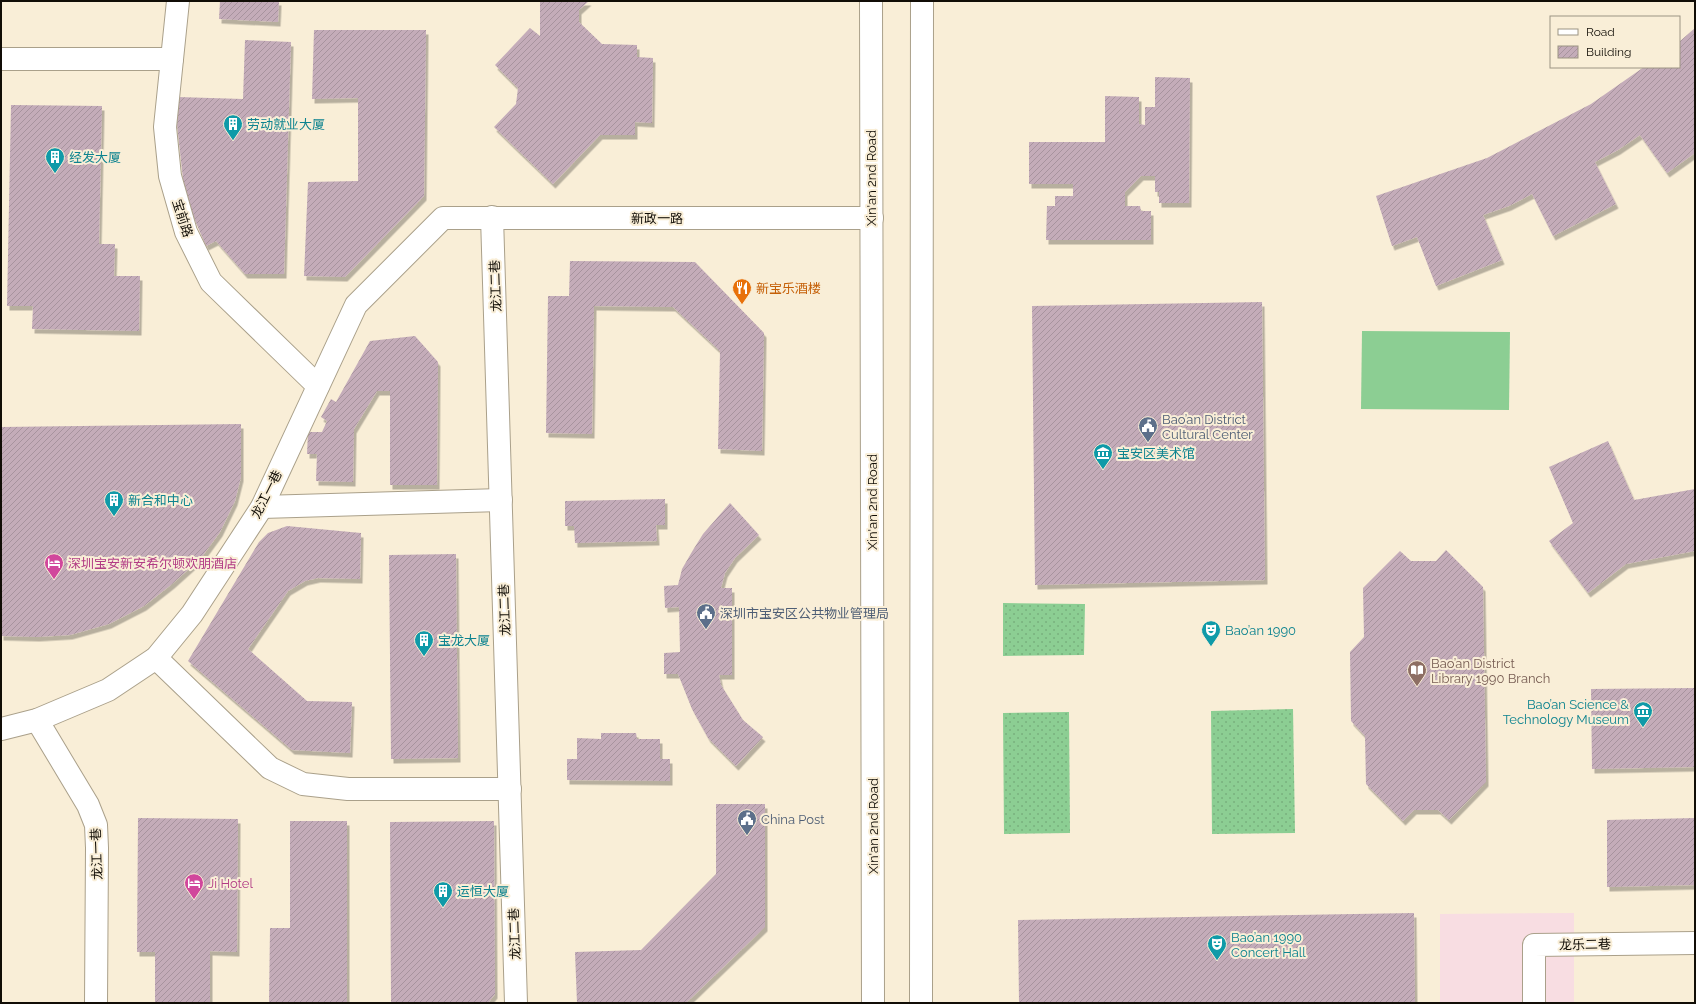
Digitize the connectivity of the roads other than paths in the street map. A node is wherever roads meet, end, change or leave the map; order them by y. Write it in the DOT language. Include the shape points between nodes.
graph roads {
  1 [pos="178,1"];
  2 [pos="871,1"];
  3 [pos="922,1"];
  4 [pos="1,59"];
  5 [pos="172,59"];
  6 [pos="443,218"];
  7 [pos="492,218"];
  8 [pos="872,218"];
  9 [pos="318,386"];
  10 [pos="501,500"];
  11 [pos="262,508"];
  12 [pos="156,658"];
  13 [pos="37,720"];
  14 [pos="1,729"];
  15 [pos="510,789"];
  16 [pos="1695,943"];
  17 [pos="96,1003"];
  18 [pos="516,1003"];
  19 [pos="874,1003"];
  20 [pos="921,1003"];
  21 [pos="1534,1003"];
  1 -- 5 [label="street, 宝前路"];
  2 -- 8 [label="street, Xin'an 2nd Road"];
  3 -- 20 [label="street"];
  4 -- 5 [label="street"];
  5 -- 9 [label="street, 宝前路" via="165,127 170,176 186,232 211,282"];
  6 -- 7 [label="street, 新政一路"];
  6 -- 9 [label="street, 龙江一巷" via="356,305"];
  7 -- 8 [label="street, 新政一路"];
  7 -- 10 [label="street, 龙江二巷"];
  8 -- 19 [label="street, Xin'an 2nd Road"];
  9 -- 11 [label="street, 龙江一巷"];
  10 -- 11 [label="street"];
  10 -- 15 [label="street, 龙江二巷"];
  11 -- 12 [label="street, 龙江一巷" via="192,614"];
  12 -- 13 [label="street, 龙江一巷" via="108,690"];
  12 -- 15 [label="street" via="270,768 302,784 348,789"];
  13 -- 14 [label="street, 龙江一巷"];
  13 -- 17 [label="street, 龙江一巷" via="88,805 96,825"];
  15 -- 18 [label="street, 龙江二巷"];
  16 -- 21 [label="street, 龙乐二巷" via="1534,945"];
}
